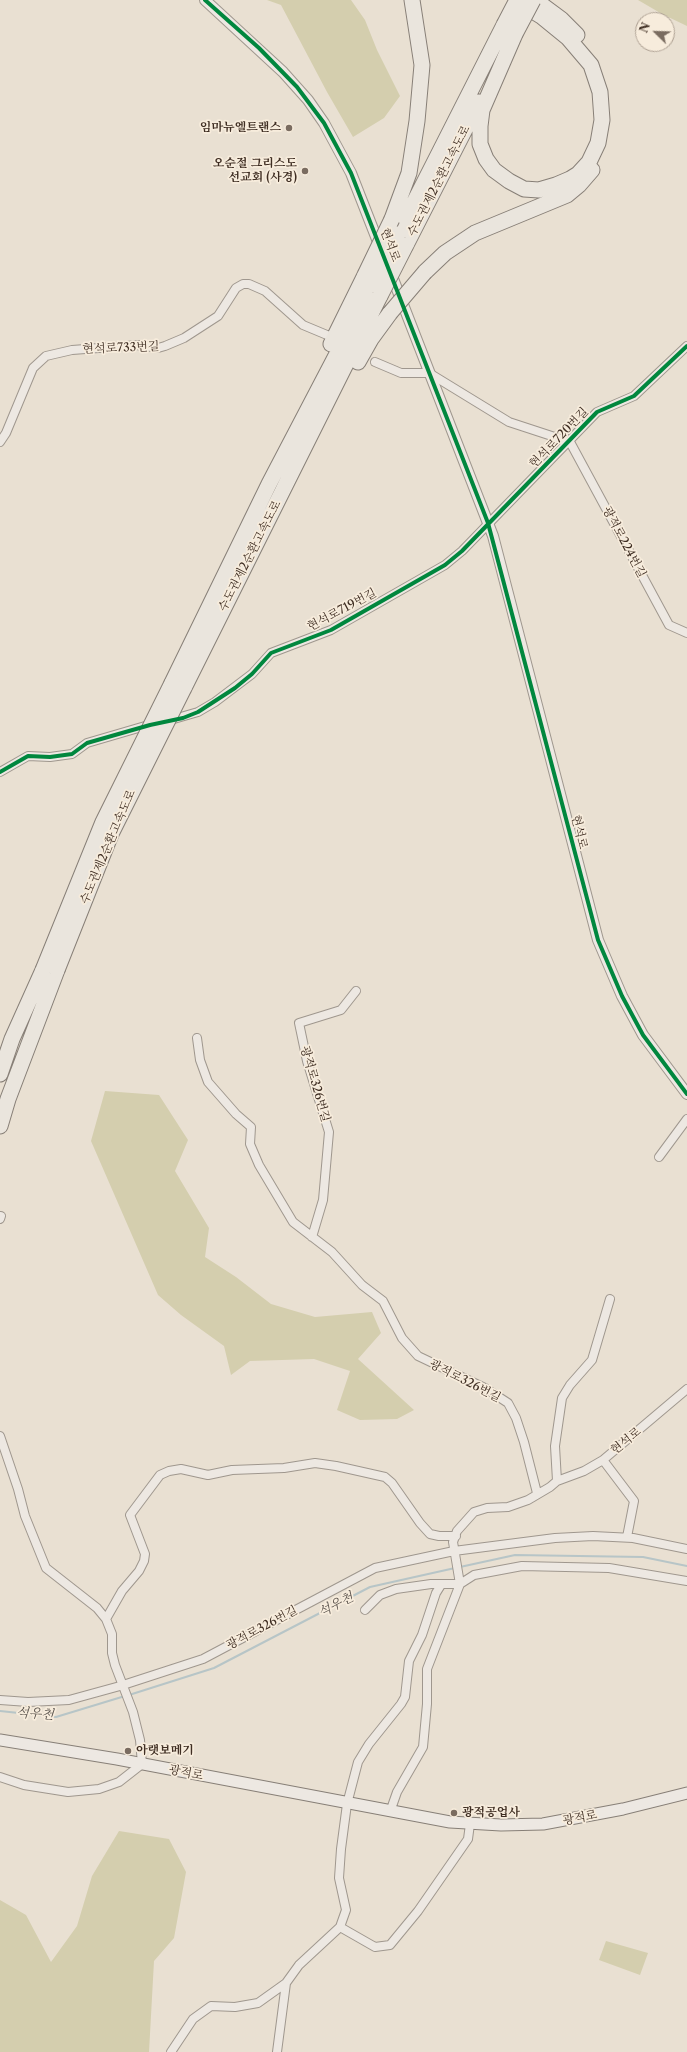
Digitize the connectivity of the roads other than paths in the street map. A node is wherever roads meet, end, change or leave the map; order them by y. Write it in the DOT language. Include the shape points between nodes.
graph roads {
  1 [pos="205,0"];
  2 [pos="412,0"];
  3 [pos="516,0"];
  4 [pos="533,0"];
  5 [pos="509,30"];
  6 [pos="373,285"];
  7 [pos="327,335"];
  8 [pos="687,346"];
  9 [pos="375,362"];
  10 [pos="429,373"];
  11 [pos="0,442"];
  12 [pos="570,442"];
  13 [pos="488,523"];
  14 [pos="241,575"];
  15 [pos="687,634"];
  16 [pos="178,685"];
  17 [pos="0,772"];
  18 [pos="50,970"];
  19 [pos="356,991"];
  20 [pos="197,1038"];
  21 [pos="0,1074"];
  22 [pos="687,1094"];
  23 [pos="687,1119"];
  24 [pos="0,1126"];
  25 [pos="659,1157"];
  26 [pos="312,1237"];
  27 [pos="610,1299"];
  28 [pos="687,1389"];
  29 [pos="0,1436"];
  30 [pos="603,1460"];
  31 [pos="557,1481"];
  32 [pos="537,1493"];
  33 [pos="456,1536"];
  34 [pos="627,1537"];
  35 [pos="687,1549"];
  36 [pos="454,1551"];
  37 [pos="460,1581"];
  38 [pos="687,1581"];
  39 [pos="441,1585"];
  40 [pos="365,1610"];
  41 [pos="106,1618"];
  42 [pos="122,1686"];
  43 [pos="0,1700"];
  44 [pos="0,1740"];
  45 [pos="142,1764"];
  46 [pos="0,1777"];
  47 [pos="687,1793"];
  48 [pos="349,1804"];
  49 [pos="388,1812"];
  50 [pos="470,1824"];
  51 [pos="340,1926"];
  52 [pos="286,1983"];
  53 [pos="171,2052"];
  54 [pos="277,2052"];
  1 -- 10 [label="street, 현석로" via="283,72 308,100 335,141 351,173"];
  2 -- 6 [label="highway, bridge" via="422,65 417,121 409,174 392,219"];
  3 -- 5 [label="highway, 수도권제2순환고속도로, bridge"];
  3 -- 5 [label="highway" via="568,38 591,66 600,92 602,120 598,143 589,162 570,179 539,190 524,188 494,170 480,144 482,110"];
  4 -- 5 [label="highway, 수도권제2순환고속도로, bridge"];
  4 -- 14 [label="highway, bridge" via="561,18 587,46 598,63 610,106 610,121 603,154 579,185 567,195 475,233 445,253 425,272 390,313 360,359"];
  5 -- 6 [label="highway, 수도권제2순환고속도로, bridge" via="402,240"];
  6 -- 14 [label="highway, 수도권제2순환고속도로"];
  6 -- 16 [label="highway, 수도권제2순환고속도로" via="310,387"];
  7 -- 11 [label="street, 현석로733번길" via="298,321 266,291 243,284 236,288 218,316 184,338 165,346 158,348 139,345 72,350 46,356 33,368"];
  8 -- 12 [label="street, 현석로720번길" via="634,396 597,412"];
  9 -- 10 [label="street" via="401,373"];
  10 -- 12 [label="street, 현석로720번길" via="509,422"];
  10 -- 13 [label="street, 현석로"];
  12 -- 13 [label="street, 현석로720번길"];
  12 -- 15 [label="street, 광적로224번길" via="669,625"];
  13 -- 17 [label="street, 현석로719번길" via="445,565 331,630 271,653 235,688 198,712 87,743 72,754 28,756"];
  13 -- 22 [label="street, 현석로" via="598,940 622,996 643,1035"];
  14 -- 16 [label="highway, 수도권제2순환고속도로"];
  16 -- 18 [label="highway, 수도권제2순환고속도로, bridge"];
  18 -- 21 [label="highway, 수도권제2순환고속도로" via="12,1039"];
  18 -- 24 [label="highway, 수도권제2순환고속도로"];
  19 -- 26 [label="street, 광적로326번길" via="341,1010 299,1023 307,1061 329,1132 323,1200"];
  20 -- 26 [label="street, 광적로326번길" via="200,1060 208,1082 251,1127 250,1144 259,1165 293,1222"];
  23 -- 25 [label="street"];
  26 -- 32 [label="street, 광적로326번길" via="332,1252 362,1285 383,1300 402,1338 418,1356 485,1388 508,1403 524,1442"];
  27 -- 31 [label="street" via="592,1360 562,1398 555,1446"];
  28 -- 30 [label="street, 현석로"];
  29 -- 41 [label="street" via="26,1520 46,1568"];
  30 -- 31 [label="street, 현석로"];
  30 -- 34 [label="street" via="634,1501"];
  31 -- 32 [label="street"];
  32 -- 33 [label="street" via="528,1500 508,1507 487,1508 474,1512 457,1531"];
  33 -- 36 [label="street" via="453,1542"];
  33 -- 41 [label="street" via="430,1534 385,1477 315,1463 284,1468 232,1470 208,1475 181,1469 169,1471 160,1475 130,1515 144,1554 144,1561 139,1571 122,1590"];
  34 -- 35 [label="street, 광적로326번길"];
  34 -- 36 [label="street, 광적로326번길" via="555,1538"];
  36 -- 37 [label="street"];
  36 -- 42 [label="street, 광적로326번길" via="375,1568 203,1659"];
  37 -- 38 [label="street" via="474,1575 522,1566 609,1568"];
  37 -- 39 [label="street"];
  37 -- 49 [label="street" via="427,1669 423,1747"];
  39 -- 40 [label="street" via="417,1585 396,1589 380,1595"];
  39 -- 48 [label="street" via="409,1661 405,1697 358,1762"];
  41 -- 42 [label="street" via="112,1634 112,1653"];
  42 -- 43 [label="street, 광적로326번길" via="69,1700"];
  42 -- 45 [label="street" via="140,1740"];
  44 -- 45 [label="main road, 광적로"];
  45 -- 46 [label="street" via="119,1782 99,1789 68,1792 24,1785"];
  45 -- 48 [label="main road, 광적로"];
  47 -- 50 [label="main road, 광적로" via="623,1809 543,1824"];
  48 -- 49 [label="main road, 광적로"];
  48 -- 51 [label="street" via="339,1878 346,1910"];
  49 -- 50 [label="main road, 광적로"];
  50 -- 51 [label="street" via="468,1839 390,1945 375,1947"];
  51 -- 52 [label="street" via="300,1965"];
  52 -- 53 [label="street" via="258,2003 235,2007 211,2006 193,2018"];
  52 -- 54 [label="street"];
}
